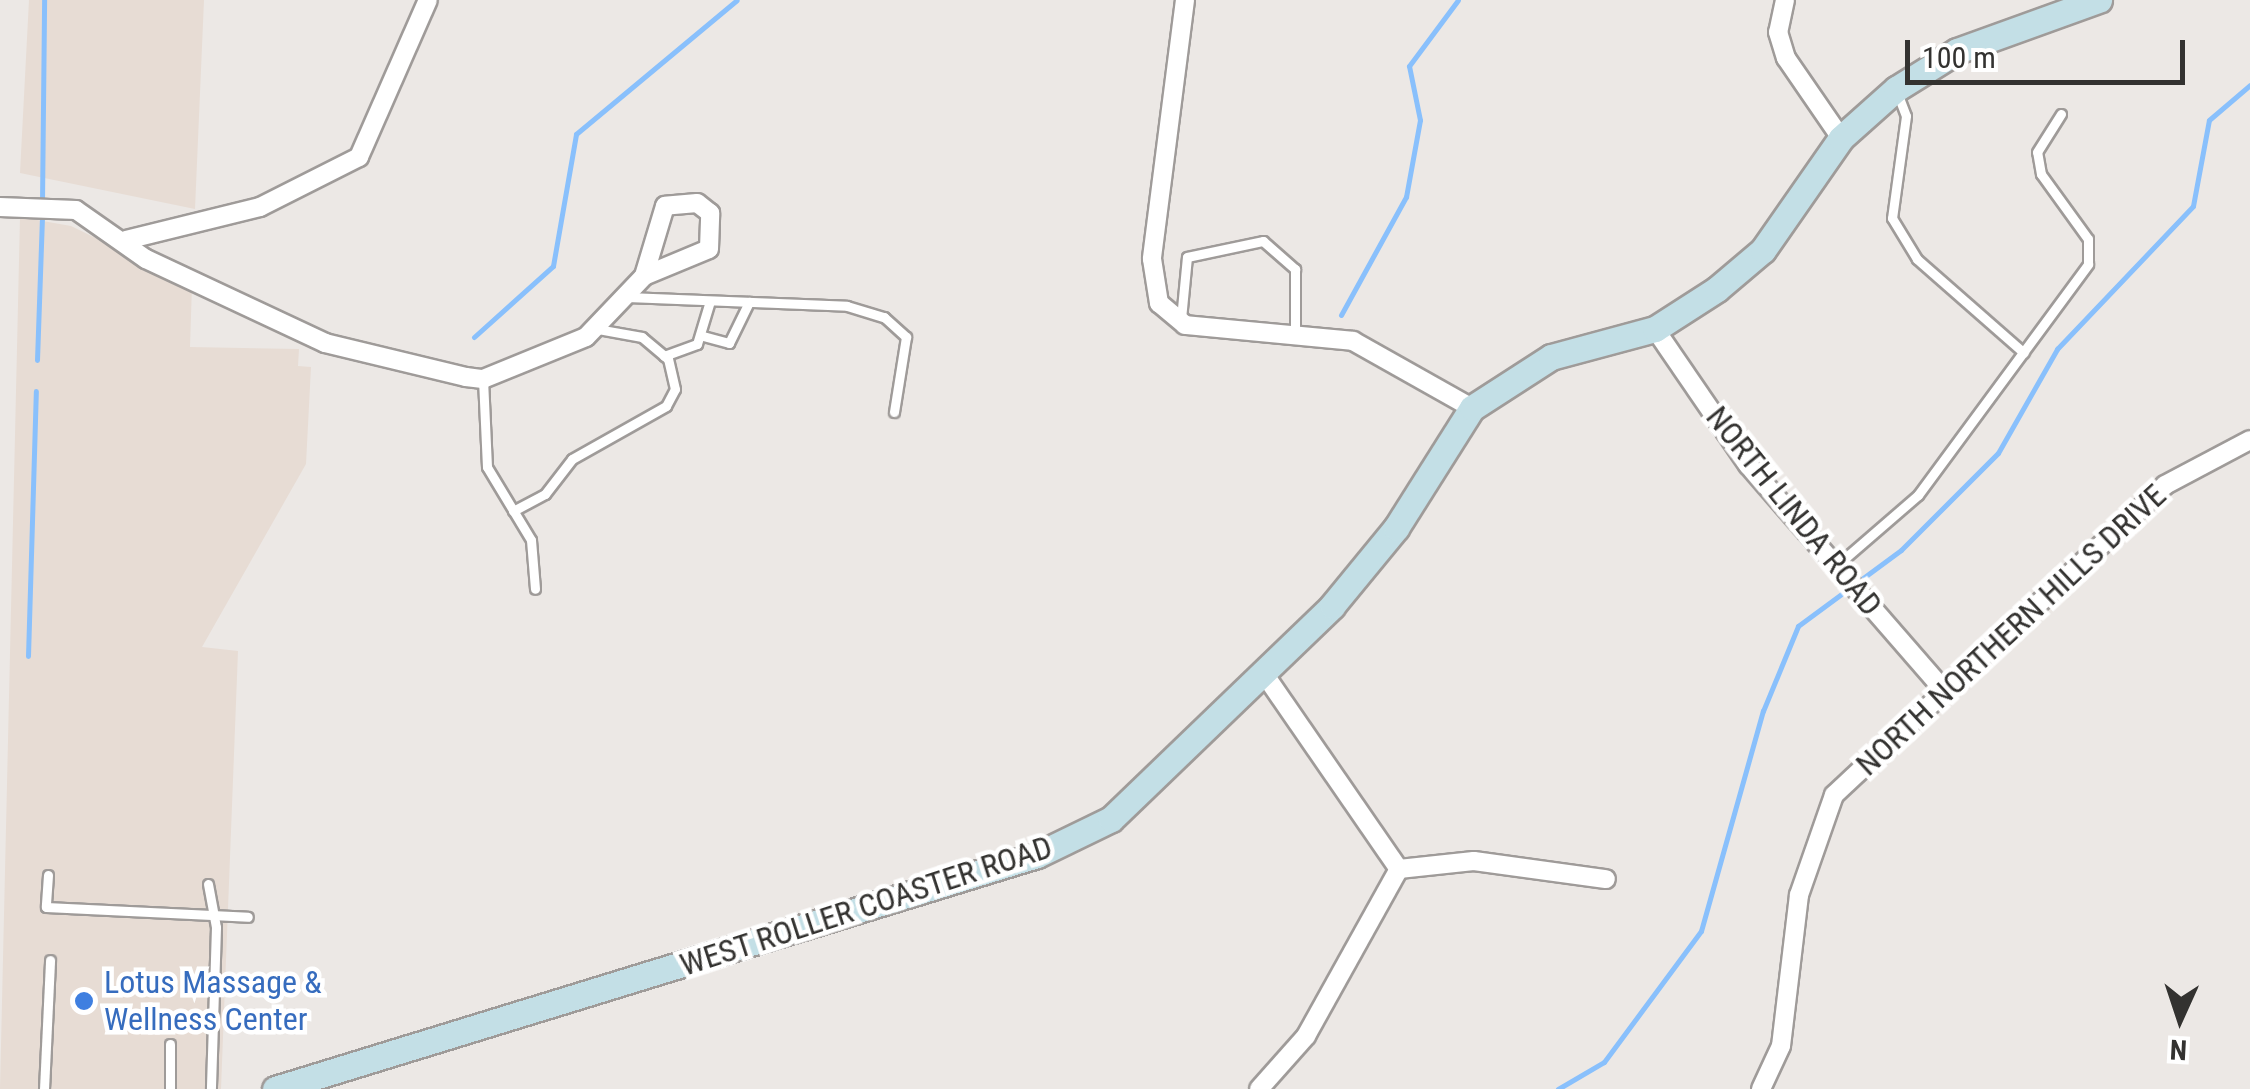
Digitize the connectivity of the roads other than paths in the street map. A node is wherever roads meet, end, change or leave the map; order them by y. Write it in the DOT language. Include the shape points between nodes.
graph roads {
  1 [pos="428,0"];
  2 [pos="1184,0"];
  3 [pos="1785,0"];
  4 [pos="2098,0"];
  5 [pos="1896,89"];
  6 [pos="2061,114"];
  7 [pos="1841,138"];
  8 [pos="0,207"];
  9 [pos="126,240"];
  10 [pos="644,276"];
  11 [pos="628,297"];
  12 [pos="710,301"];
  13 [pos="749,302"];
  14 [pos="1181,321"];
  15 [pos="597,329"];
  16 [pos="1655,329"];
  17 [pos="703,336"];
  18 [pos="1295,336"];
  19 [pos="2024,353"];
  20 [pos="664,356"];
  21 [pos="483,379"];
  22 [pos="1472,408"];
  23 [pos="894,412"];
  24 [pos="2250,440"];
  25 [pos="512,511"];
  26 [pos="1836,566"];
  27 [pos="535,589"];
  28 [pos="1267,678"];
  29 [pos="1941,686"];
  30 [pos="1399,869"];
  31 [pos="48,875"];
  32 [pos="1606,879"];
  33 [pos="208,884"];
  34 [pos="214,916"];
  35 [pos="248,917"];
  36 [pos="50,960"];
  37 [pos="170,1044"];
  38 [pos="44,1089"];
  39 [pos="170,1089"];
  40 [pos="211,1089"];
  41 [pos="275,1089"];
  42 [pos="1259,1089"];
  43 [pos="1761,1089"];
  1 -- 9 [label="street" via="360,158 260,207"];
  2 -- 14 [label="street" via="1152,259 1159,303"];
  3 -- 7 [label="street" via="1778,32 1786,58"];
  4 -- 5 [label="street, WEST ROLLER COASTER ROAD" via="1957,51"];
  5 -- 7 [label="street, WEST ROLLER COASTER ROAD"];
  5 -- 19 [label="lane" via="1906,116 1892,218 1916,259"];
  6 -- 19 [label="lane" via="2042,134 2039,163 2088,239 2088,264"];
  7 -- 16 [label="street, WEST ROLLER COASTER ROAD" via="1763,250"];
  8 -- 9 [label="street" via="76,210"];
  9 -- 21 [label="street" via="146,259 339,348"];
  10 -- 10 [label="street" via="709,249 710,213 696,203 665,206"];
  10 -- 11 [label="street"];
  11 -- 12 [label="lane"];
  11 -- 15 [label="street"];
  12 -- 13 [label="lane"];
  12 -- 17 [label="lane"];
  13 -- 17 [label="lane" via="730,343"];
  13 -- 23 [label="lane" via="847,306 900,328 908,356"];
  14 -- 18 [label="street"];
  14 -- 18 [label="lane" via="1187,256 1263,240 1295,269"];
  15 -- 20 [label="lane" via="642,337"];
  15 -- 21 [label="street"];
  16 -- 22 [label="street, WEST ROLLER COASTER ROAD" via="1552,357"];
  16 -- 26 [label="street, NORTH LINDA ROAD" via="1748,465"];
  17 -- 20 [label="lane"];
  18 -- 22 [label="street" via="1353,341 1393,356"];
  19 -- 26 [label="lane" via="1898,518"];
  20 -- 25 [label="lane" via="675,390 666,406 572,459 545,494"];
  21 -- 25 [label="lane" via="486,467"];
  22 -- 28 [label="street, WEST ROLLER COASTER ROAD" via="1396,528"];
  24 -- 29 [label="street, NORTH NORTHERN HILLS DRIVE" via="2165,485"];
  25 -- 27 [label="lane" via="538,560"];
  26 -- 29 [label="street, NORTH LINDA ROAD"];
  28 -- 30 [label="street"];
  28 -- 41 [label="street, WEST ROLLER COASTER ROAD" via="1111,819 1037,855"];
  29 -- 43 [label="street, NORTH NORTHERN HILLS DRIVE" via="1834,795 1813,839 1781,1046"];
  30 -- 32 [label="street" via="1474,861"];
  30 -- 42 [label="street" via="1306,1036"];
  31 -- 34 [label="lane" via="46,907"];
  33 -- 34 [label="lane"];
  34 -- 35 [label="lane"];
  34 -- 40 [label="lane"];
  36 -- 38 [label="lane"];
  37 -- 39 [label="lane"];
}
